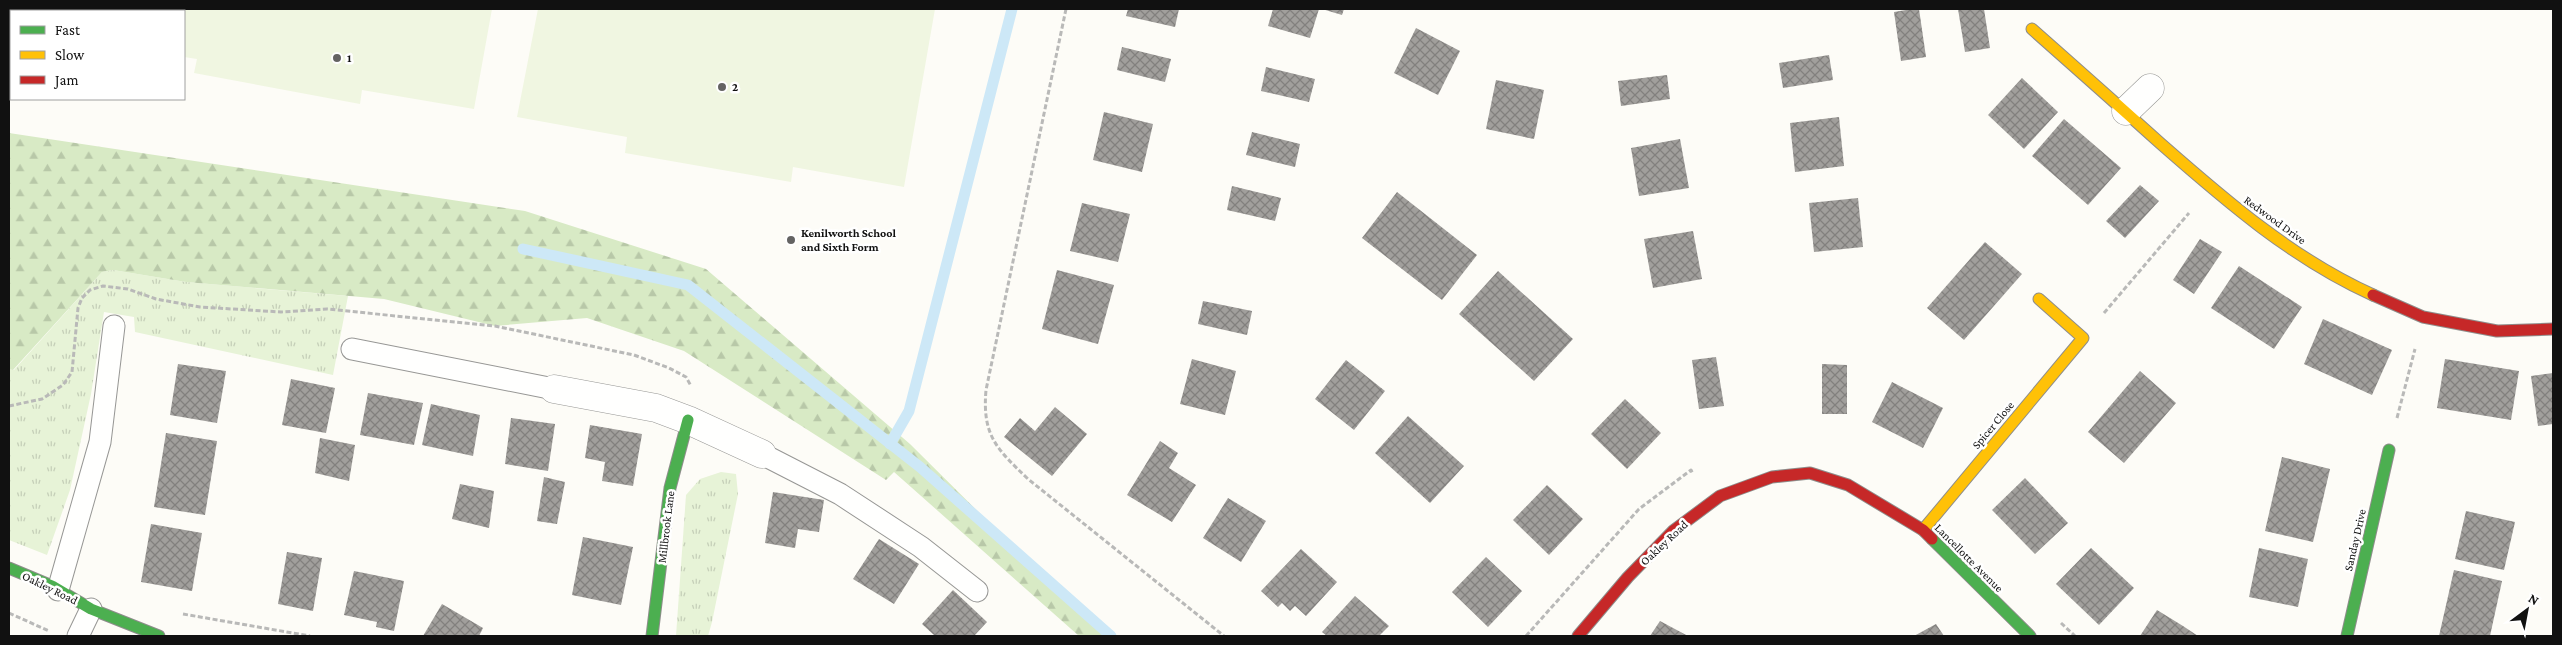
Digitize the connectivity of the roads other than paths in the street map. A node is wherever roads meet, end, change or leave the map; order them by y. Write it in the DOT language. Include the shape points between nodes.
graph roads {
  1 [pos="2032,29"];
  2 [pos="2150,88"];
  3 [pos="2126,111"];
  4 [pos="2039,299"];
  5 [pos="114,326"];
  6 [pos="2553,329"];
  7 [pos="352,349"];
  8 [pos="554,389"];
  9 [pos="688,420"];
  10 [pos="2389,450"];
  11 [pos="762,454"];
  12 [pos="1772,477"];
  13 [pos="1923,530"];
  14 [pos="9,568"];
  15 [pos="58,590"];
  16 [pos="977,591"];
  17 [pos="91,609"];
  18 [pos="78,636"];
  19 [pos="159,636"];
  20 [pos="652,636"];
  21 [pos="1578,636"];
  22 [pos="2030,636"];
  23 [pos="2347,636"];
  1 -- 3 [label="street, Redwood Drive"];
  2 -- 3 [label="street"];
  3 -- 6 [label="street, Redwood Drive" via="2225,200 2338,279 2422,317 2497,331"];
  4 -- 13 [label="street, Spicer Close" via="2083,338"];
  5 -- 15 [label="lane" via="100,442"];
  7 -- 8 [label="lane"];
  8 -- 9 [label="street" via="656,408"];
  9 -- 11 [label="street"];
  9 -- 20 [label="street, Millbrook Lane" via="670,488"];
  10 -- 23 [label="street, Sanday Drive"];
  11 -- 16 [label="lane" via="840,494 921,547"];
  12 -- 13 [label="street, Lancellotte Avenue" via="1810,473 1848,485"];
  12 -- 21 [label="street, Oakley Road" via="1720,496 1673,531 1628,577"];
  13 -- 22 [label="street, Lancellotte Avenue"];
  14 -- 15 [label="street, Oakley Road"];
  15 -- 17 [label="street, Oakley Road"];
  17 -- 18 [label="lane, Oakley Road"];
  17 -- 19 [label="street, Oakley Road"];
}
